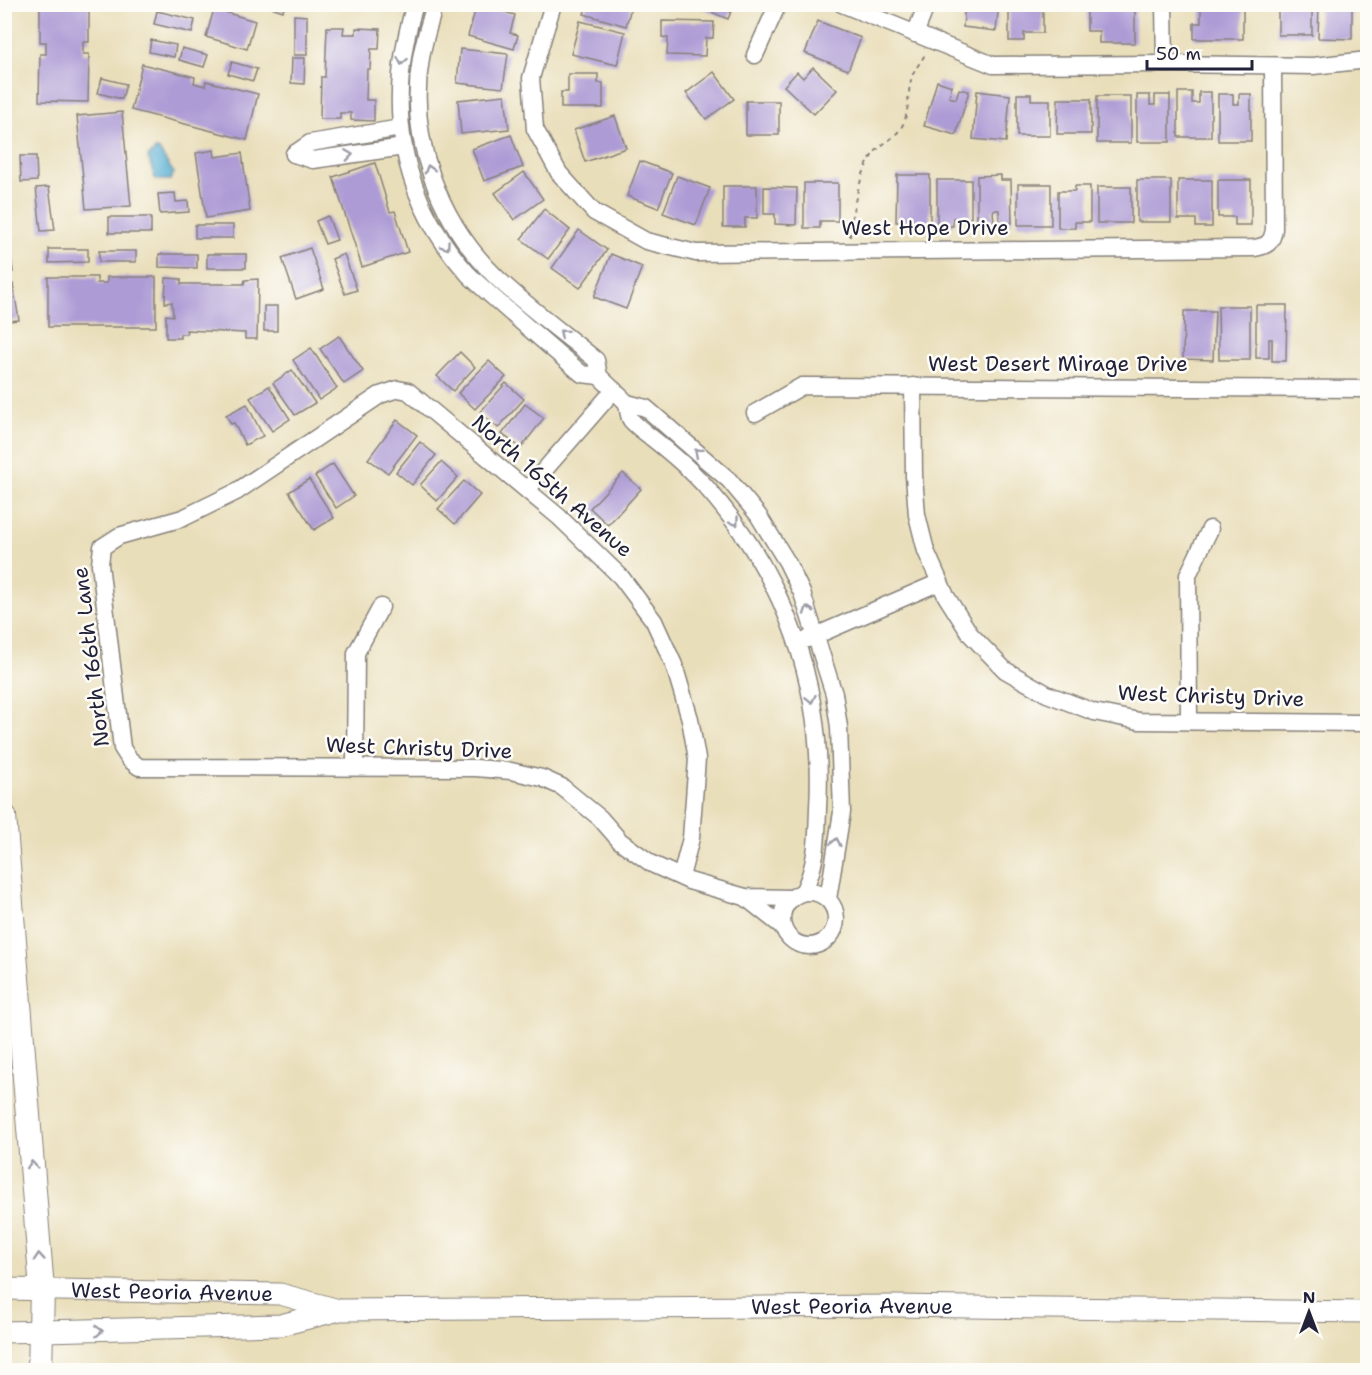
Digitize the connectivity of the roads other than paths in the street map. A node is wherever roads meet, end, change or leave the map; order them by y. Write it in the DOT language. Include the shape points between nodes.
graph roads {
  1 [pos="415,4"];
  2 [pos="435,4"];
  3 [pos="553,4"];
  4 [pos="778,4"];
  5 [pos="842,4"];
  6 [pos="927,4"];
  7 [pos="1164,4"];
  8 [pos="923,37"];
  9 [pos="755,56"];
  10 [pos="1368,60"];
  11 [pos="1165,64"];
  12 [pos="1273,66"];
  13 [pos="401,128"];
  14 [pos="404,147"];
  15 [pos="599,376"];
  16 [pos="913,386"];
  17 [pos="1368,389"];
  18 [pos="614,390"];
  19 [pos="627,403"];
  20 [pos="755,413"];
  21 [pos="526,490"];
  22 [pos="1210,529"];
  23 [pos="102,548"];
  24 [pos="940,582"];
  25 [pos="381,607"];
  26 [pos="817,635"];
  27 [pos="797,644"];
  28 [pos="1368,720"];
  29 [pos="1189,721"];
  30 [pos="129,759"];
  31 [pos="355,767"];
  32 [pos="4,816"];
  33 [pos="681,877"];
  34 [pos="797,895"];
  35 [pos="745,897"];
  36 [pos="828,899"];
  37 [pos="783,927"];
  38 [pos="4,1289"];
  39 [pos="42,1290"];
  40 [pos="339,1310"];
  41 [pos="1368,1312"];
  42 [pos="4,1332"];
  43 [pos="41,1332"];
  44 [pos="40,1371"];
  1 -- 13 [label="street, one-way" via="400,71"];
  15 -- 2 [label="street, one-way" via="596,360 497,278 460,235 435,189 420,129 418,81"];
  3 -- 12 [label="street, West Hope Drive" via="531,78 535,129 559,173 594,212 646,241 696,253 1266,247 1274,230"];
  4 -- 9 [label="street"];
  5 -- 8 [label="street"];
  6 -- 8 [label="street"];
  7 -- 11 [label="street"];
  8 -- 11 [label="street" via="993,65"];
  10 -- 12 [label="street"];
  11 -- 12 [label="street"];
  13 -- 14 [label="street"];
  13 -- 14 [label="street, one-way" via="310,143 294,154 313,160"];
  14 -- 15 [label="street, one-way" via="416,192 454,258 582,374"];
  15 -- 18 [label="street"];
  16 -- 17 [label="street, West Desert Mirage Drive"];
  16 -- 20 [label="street, West Desert Mirage Drive" via="802,386"];
  16 -- 24 [label="street, West Christy Drive" via="917,514 926,551"];
  18 -- 19 [label="street"];
  18 -- 21 [label="street"];
  26 -- 19 [label="street, one-way" via="792,572 758,515 708,460 646,408"];
  19 -- 27 [label="street, one-way" via="630,419 704,485 753,548 777,591"];
  21 -- 23 [label="street, North 165th Avenue" via="408,391 398,388 380,395 236,492 183,519 119,536"];
  21 -- 33 [label="street, North 165th Avenue" via="621,577 654,621 674,665 697,759 691,838"];
  22 -- 29 [label="street" via="1188,575"];
  23 -- 30 [label="street, North 166th Lane" via="100,564 116,710 122,748"];
  24 -- 26 [label="street"];
  24 -- 29 [label="street, West Christy Drive" via="970,634 1005,670 1038,689 1094,712 1138,720"];
  25 -- 31 [label="street" via="356,653"];
  26 -- 27 [label="street"];
  36 -- 26 [label="street, one-way" via="842,812 842,775 834,694"];
  27 -- 34 [label="street, one-way" via="813,706 820,780 812,874"];
  28 -- 29 [label="street, West Christy Drive"];
  30 -- 31 [label="street, West Christy Drive" via="139,767"];
  31 -- 33 [label="street, West Christy Drive" via="476,768 542,778 562,787 600,818 620,841 652,864"];
  39 -- 32 [label="highway, one-way"];
  33 -- 35 [label="street, West Christy Drive"];
  34 -- 35 [label="street"];
  34 -- 36 [label="street" via="812,892"];
  34 -- 37 [label="street" via="783,909"];
  35 -- 37 [label="street"];
  36 -- 37 [label="street" via="836,924 828,939 820,944 802,945 787,935"];
  38 -- 39 [label="main road, West Peoria Avenue"];
  39 -- 40 [label="main road, West Peoria Avenue" via="280,1294"];
  39 -- 43 [label="highway"];
  40 -- 41 [label="main road, West Peoria Avenue" via="894,1306"];
  43 -- 40 [label="main road, West Peoria Avenue, one-way" via="281,1325"];
  42 -- 43 [label="main road, West Peoria Avenue"];
  43 -- 44 [label="highway"];
}
